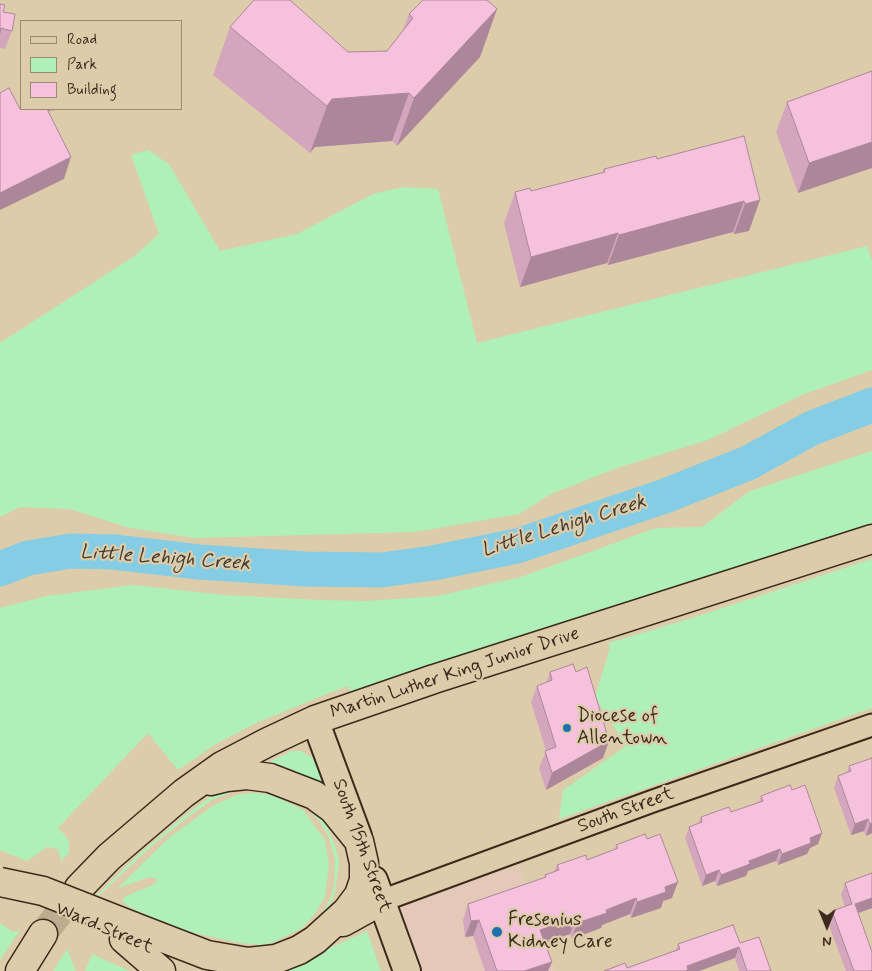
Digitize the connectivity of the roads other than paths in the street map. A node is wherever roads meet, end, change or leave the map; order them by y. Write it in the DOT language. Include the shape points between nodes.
graph roads {
  1 [pos="872,539"];
  2 [pos="315,720"];
  3 [pos="872,725"];
  4 [pos="184,793"];
  5 [pos="359,841"];
  6 [pos="0,883"];
  7 [pos="79,888"];
  8 [pos="381,901"];
  9 [pos="324,932"];
  10 [pos="128,933"];
  11 [pos="43,934"];
  12 [pos="20,971"];
  13 [pos="161,971"];
  14 [pos="209,971"];
  15 [pos="407,971"];
  1 -- 2 [label="main road, Martin Luther King Junior Drive"];
  2 -- 4 [label="main road, Martin Luther King Junior Drive" via="222,766"];
  2 -- 5 [label="street, South 15th Street"];
  3 -- 8 [label="street, South Street"];
  4 -- 5 [label="main road" via="227,776 270,778 314,795 345,821"];
  4 -- 7 [label="main road, Martin Luther King Junior Drive" via="109,857"];
  5 -- 8 [label="street, South 15th Street"];
  5 -- 9 [label="main road" via="364,880 358,896 347,912"];
  6 -- 10 [label="main road, Ward Street"];
  8 -- 9 [label="main road"];
  8 -- 15 [label="street, South 15th Street"];
  9 -- 10 [label="main road" via="299,950 276,958 248,962 207,955"];
  10 -- 13 [label="main road"];
  10 -- 14 [label="main road, Ward Street"];
  11 -- 12 [label="main road"];
}
